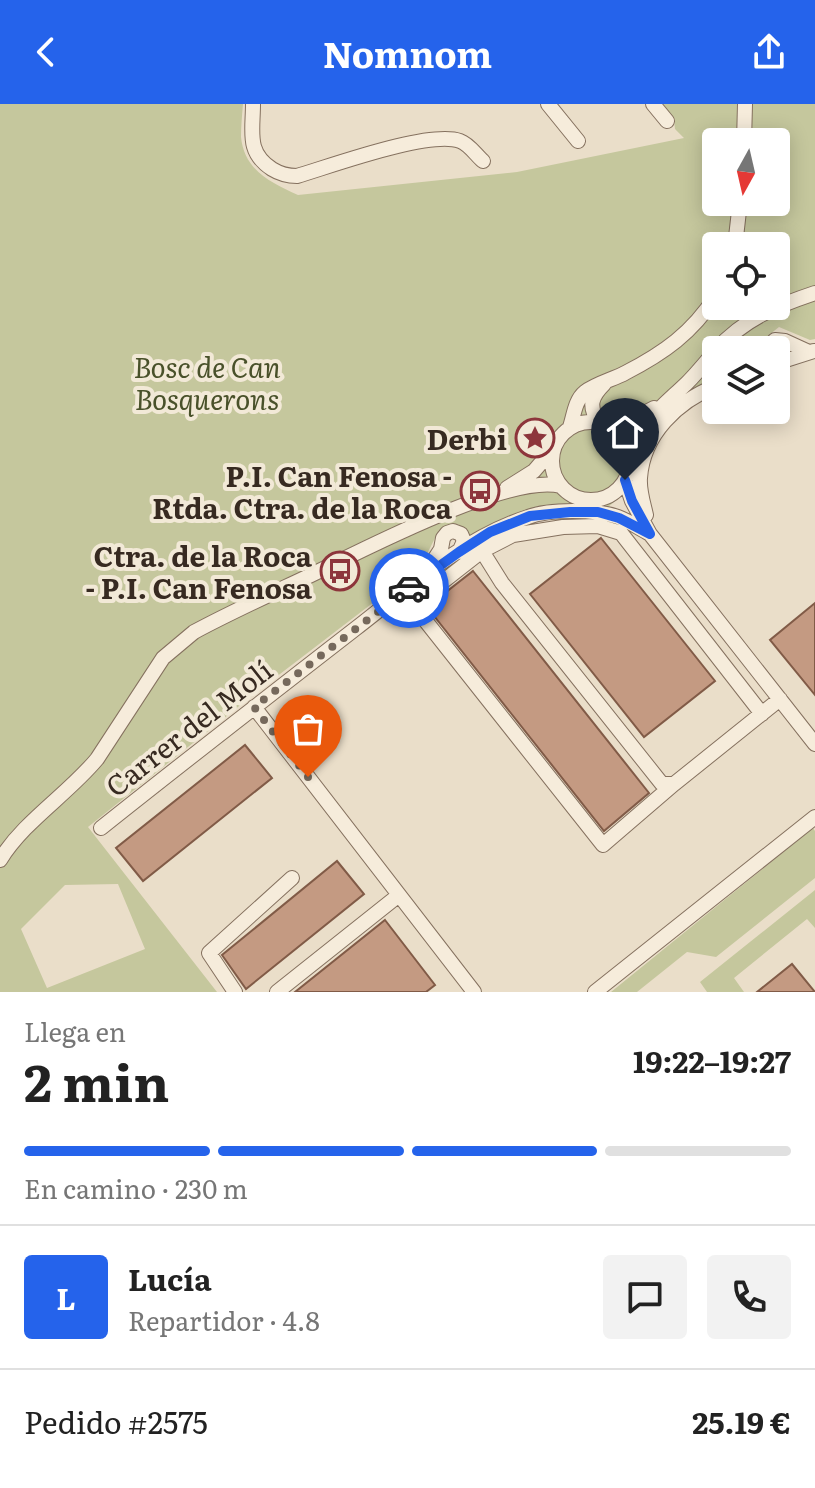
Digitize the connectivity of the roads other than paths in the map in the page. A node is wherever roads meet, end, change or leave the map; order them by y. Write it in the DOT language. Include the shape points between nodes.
graph roads {
  1 [pos="253,104"];
  2 [pos="548,104"];
  3 [pos="653,104"];
  4 [pos="745,104"];
  5 [pos="667,121"];
  6 [pos="744,128"];
  7 [pos="578,141"];
  8 [pos="483,161"];
  9 [pos="815,293"];
  10 [pos="702,316"];
  11 [pos="731,336"];
  12 [pos="790,343"];
  13 [pos="812,351"];
  14 [pos="790,358"];
  15 [pos="702,366"];
  16 [pos="604,383"];
  17 [pos="702,393"];
  18 [pos="665,402"];
  19 [pos="605,425"];
  20 [pos="570,427"];
  21 [pos="553,449"];
  22 [pos="630,457"];
  23 [pos="625,480"];
  24 [pos="561,486"];
  25 [pos="497,494"];
  26 [pos="596,499"];
  27 [pos="650,534"];
  28 [pos="482,551"];
  29 [pos="459,552"];
  30 [pos="421,578"];
  31 [pos="780,699"];
  32 [pos="254,707"];
  33 [pos="762,714"];
  34 [pos="815,744"];
  35 [pos="674,784"];
  36 [pos="814,816"];
  37 [pos="101,828"];
  38 [pos="0,860"];
  39 [pos="292,878"];
  40 [pos="399,895"];
  41 [pos="465,989"];
  42 [pos="235,992"];
  43 [pos="277,992"];
  44 [pos="595,992"];
  1 -- 8 [label="street" via="253,148 261,162 287,176 411,142 464,142"];
  2 -- 7 [label="street"];
  3 -- 5 [label="street"];
  4 -- 6 [label="street"];
  9 -- 11 [label="street" via="763,313"];
  10 -- 16 [label="street" via="672,346"];
  12 -- 13 [label="street"];
  13 -- 14 [label="street"];
  15 -- 18 [label="street"];
  16 -- 19 [label="street" via="592,405"];
  16 -- 20 [label="street" via="580,398"];
  17 -- 27 [label="street" via="681,404 651,441 640,477"];
  18 -- 19 [label="street" via="627,422"];
  18 -- 22 [label="street" via="635,440"];
  19 -- 20 [label="street" via="587,422"];
  19 -- 22 [label="street" via="625,442"];
  20 -- 21 [label="street"];
  21 -- 24 [label="street" via="553,471"];
  21 -- 25 [label="street" via="534,471"];
  22 -- 23 [label="street"];
  23 -- 26 [label="street"];
  23 -- 27 [label="street"];
  24 -- 25 [label="street" via="538,484"];
  24 -- 26 [label="street" via="579,497"];
  25 -- 38 [label="street" via="350,556 181,642 155,669 97,759 14,839"];
  26 -- 27 [label="street" via="621,508"];
  27 -- 29 [label="street, Carrer del Molí" via="598,512 570,512 530,516"];
  27 -- 31 [label="street"];
  28 -- 33 [label="street" via="513,535 563,527 598,526 621,533"];
  28 -- 35 [label="street" via="662,784"];
  28 -- 35 [label="street" via="413,605 603,845"];
  29 -- 30 [label="street, Carrer del Molí"];
  29 -- 30 [label="street, Carrer del Molí" via="461,534 447,533"];
  30 -- 32 [label="street, Carrer del Molí"];
  31 -- 33 [label="street"];
  31 -- 34 [label="street"];
  32 -- 37 [label="street, Carrer del Molí"];
  32 -- 40 [label="street"];
  33 -- 35 [label="street"];
  36 -- 44 [label="street"];
  39 -- 42 [label="street" via="209,953"];
  40 -- 41 [label="street"];
  40 -- 43 [label="street"];
}
